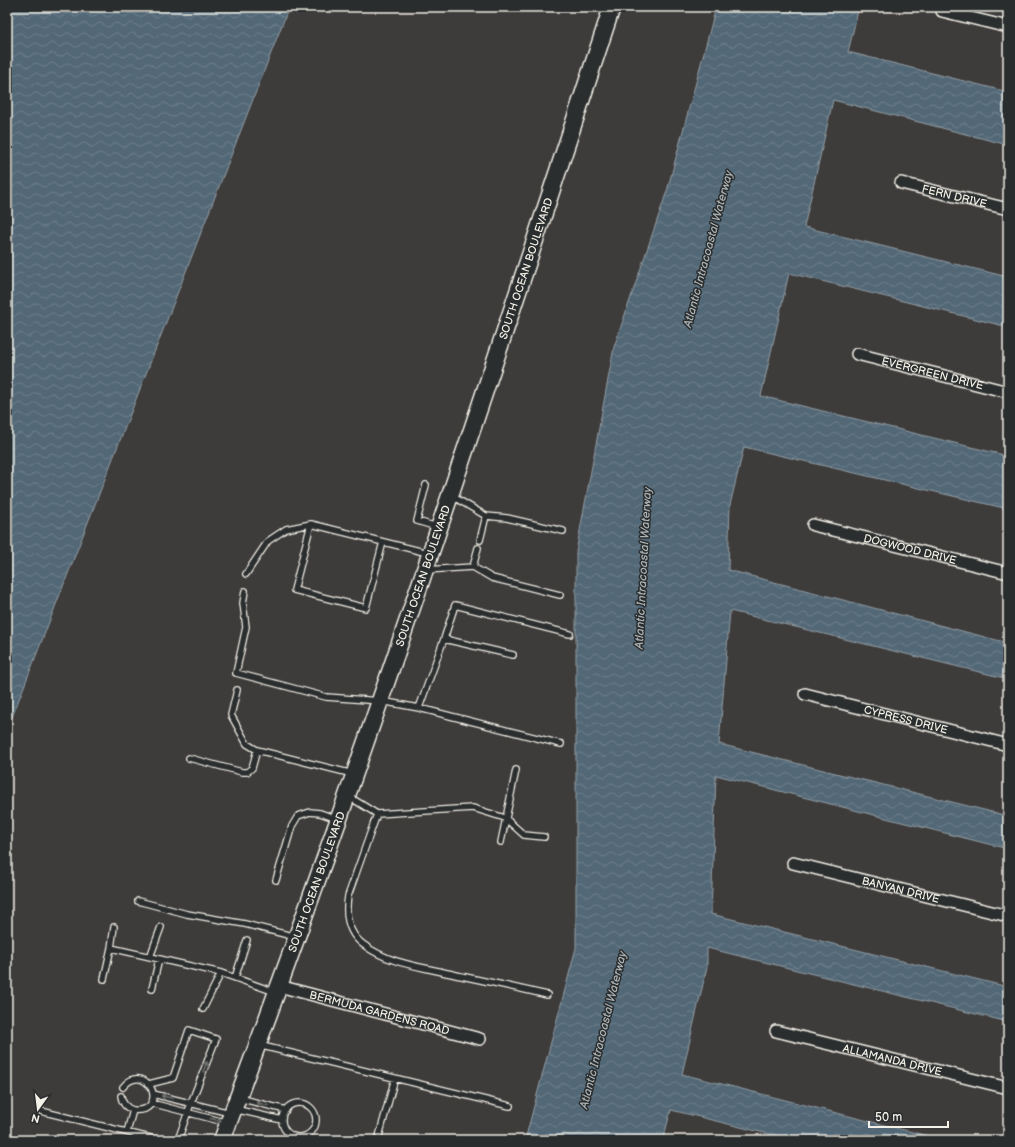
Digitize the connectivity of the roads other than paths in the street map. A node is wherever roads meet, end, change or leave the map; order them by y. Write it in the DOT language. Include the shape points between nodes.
graph roads {
  1 [pos="612,7"];
  2 [pos="942,11"];
  3 [pos="1008,27"];
  4 [pos="901,183"];
  5 [pos="1008,209"];
  6 [pos="857,354"];
  7 [pos="1008,392"];
  8 [pos="426,485"];
  9 [pos="450,495"];
  10 [pos="486,516"];
  11 [pos="311,524"];
  12 [pos="813,525"];
  13 [pos="439,528"];
  14 [pos="563,531"];
  15 [pos="480,540"];
  16 [pos="383,542"];
  17 [pos="478,548"];
  18 [pos="431,554"];
  19 [pos="473,567"];
  20 [pos="425,570"];
  21 [pos="1008,573"];
  22 [pos="246,574"];
  23 [pos="245,591"];
  24 [pos="560,595"];
  25 [pos="570,634"];
  26 [pos="444,638"];
  27 [pos="513,655"];
  28 [pos="237,690"];
  29 [pos="805,694"];
  30 [pos="381,701"];
  31 [pos="419,708"];
  32 [pos="560,744"];
  33 [pos="1008,745"];
  34 [pos="257,750"];
  35 [pos="189,758"];
  36 [pos="516,770"];
  37 [pos="355,775"];
  38 [pos="348,796"];
  39 [pos="377,814"];
  40 [pos="506,818"];
  41 [pos="339,820"];
  42 [pos="544,837"];
  43 [pos="501,842"];
  44 [pos="793,863"];
  45 [pos="276,880"];
  46 [pos="138,901"];
  47 [pos="1008,916"];
  48 [pos="114,927"];
  49 [pos="161,927"];
  50 [pos="297,938"];
  51 [pos="247,940"];
  52 [pos="111,948"];
  53 [pos="150,957"];
  54 [pos="159,959"];
  55 [pos="221,973"];
  56 [pos="235,978"];
  57 [pos="104,979"];
  58 [pos="152,989"];
  59 [pos="278,990"];
  60 [pos="548,995"];
  61 [pos="203,1009"];
  62 [pos="776,1031"];
  63 [pos="480,1039"];
  64 [pos="258,1044"];
  65 [pos="394,1078"];
  66 [pos="149,1084"];
  67 [pos="123,1087"];
  68 [pos="1008,1088"];
  69 [pos="153,1094"];
  70 [pos="121,1096"];
  71 [pos="151,1103"];
  72 [pos="191,1103"];
  73 [pos="510,1106"];
  74 [pos="133,1110"];
  75 [pos="286,1110"];
  76 [pos="41,1111"];
  77 [pos="233,1111"];
  78 [pos="188,1112"];
  79 [pos="282,1120"];
  80 [pos="128,1132"];
  81 [pos="158,1140"];
  82 [pos="178,1140"];
  83 [pos="222,1140"];
  84 [pos="378,1140"];
  1 -- 9 [label="main road, SOUTH OCEAN BOULEVARD"];
  2 -- 3 [label="street"];
  4 -- 5 [label="street, FERN DRIVE"];
  6 -- 7 [label="street, EVERGREEN DRIVE"];
  8 -- 13 [label="lane" via="417,521"];
  9 -- 10 [label="lane"];
  9 -- 13 [label="main road, SOUTH OCEAN BOULEVARD"];
  10 -- 14 [label="lane" via="507,518"];
  10 -- 15 [label="lane"];
  11 -- 16 [label="lane"];
  11 -- 16 [label="lane" via="294,590 366,608"];
  11 -- 22 [label="lane" via="286,529 268,541"];
  12 -- 21 [label="street, DOGWOOD DRIVE"];
  13 -- 18 [label="main road, SOUTH OCEAN BOULEVARD"];
  16 -- 18 [label="lane"];
  17 -- 19 [label="lane"];
  18 -- 20 [label="main road, SOUTH OCEAN BOULEVARD"];
  19 -- 20 [label="lane"];
  19 -- 24 [label="lane" via="492,578"];
  20 -- 30 [label="main road, SOUTH OCEAN BOULEVARD"];
  23 -- 30 [label="lane" via="243,603 246,627 236,673 326,697"];
  25 -- 26 [label="lane" via="455,605"];
  26 -- 27 [label="lane"];
  26 -- 31 [label="lane"];
  28 -- 34 [label="lane" via="231,715 246,744"];
  29 -- 33 [label="street, CYPRESS DRIVE"];
  30 -- 31 [label="lane"];
  30 -- 37 [label="main road, SOUTH OCEAN BOULEVARD"];
  31 -- 32 [label="lane"];
  34 -- 35 [label="lane" via="252,768 247,772"];
  34 -- 37 [label="lane"];
  36 -- 40 [label="lane"];
  37 -- 38 [label="main road, SOUTH OCEAN BOULEVARD"];
  38 -- 39 [label="lane"];
  38 -- 41 [label="main road, SOUTH OCEAN BOULEVARD"];
  39 -- 40 [label="lane" via="473,808"];
  39 -- 60 [label="lane" via="348,896 346,910 348,923 363,945 389,960"];
  40 -- 42 [label="lane" via="524,835"];
  40 -- 43 [label="lane"];
  41 -- 45 [label="lane" via="310,812 298,816 292,826"];
  41 -- 50 [label="main road, SOUTH OCEAN BOULEVARD"];
  44 -- 47 [label="street, BANYAN DRIVE"];
  46 -- 50 [label="lane"];
  48 -- 52 [label="lane"];
  49 -- 53 [label="lane"];
  50 -- 59 [label="main road, SOUTH OCEAN BOULEVARD"];
  51 -- 56 [label="lane"];
  52 -- 53 [label="lane"];
  52 -- 57 [label="lane"];
  53 -- 54 [label="lane"];
  54 -- 55 [label="lane"];
  54 -- 58 [label="lane"];
  55 -- 56 [label="lane"];
  55 -- 61 [label="lane"];
  56 -- 59 [label="lane"];
  59 -- 63 [label="street, BERMUDA GARDENS ROAD"];
  59 -- 64 [label="main road, SOUTH OCEAN BOULEVARD"];
  62 -- 68 [label="street, ALLAMANDA DRIVE"];
  64 -- 65 [label="lane"];
  64 -- 77 [label="main road, SOUTH OCEAN BOULEVARD"];
  65 -- 73 [label="lane"];
  65 -- 84 [label="lane"];
  66 -- 67 [label="lane" via="136,1079 127,1082"];
  66 -- 69 [label="lane"];
  72 -- 66 [label="lane, one-way" via="216,1039 189,1030 173,1078"];
  69 -- 71 [label="lane"];
  72 -- 69 [label="lane, one-way"];
  70 -- 74 [label="lane" via="125,1105"];
  71 -- 74 [label="lane" via="138,1111"];
  71 -- 78 [label="lane"];
  72 -- 77 [label="lane"];
  72 -- 78 [label="lane"];
  74 -- 80 [label="lane"];
  75 -- 77 [label="lane, one-way"];
  75 -- 79 [label="lane"];
  75 -- 79 [label="lane" via="299,1103 310,1107 316,1115 313,1131 304,1137 294,1137 285,1130"];
  76 -- 80 [label="lane"];
  78 -- 77 [label="lane, one-way"];
  77 -- 79 [label="lane"];
  77 -- 83 [label="main road, SOUTH OCEAN BOULEVARD"];
  78 -- 82 [label="lane"];
  80 -- 81 [label="lane"];
}
